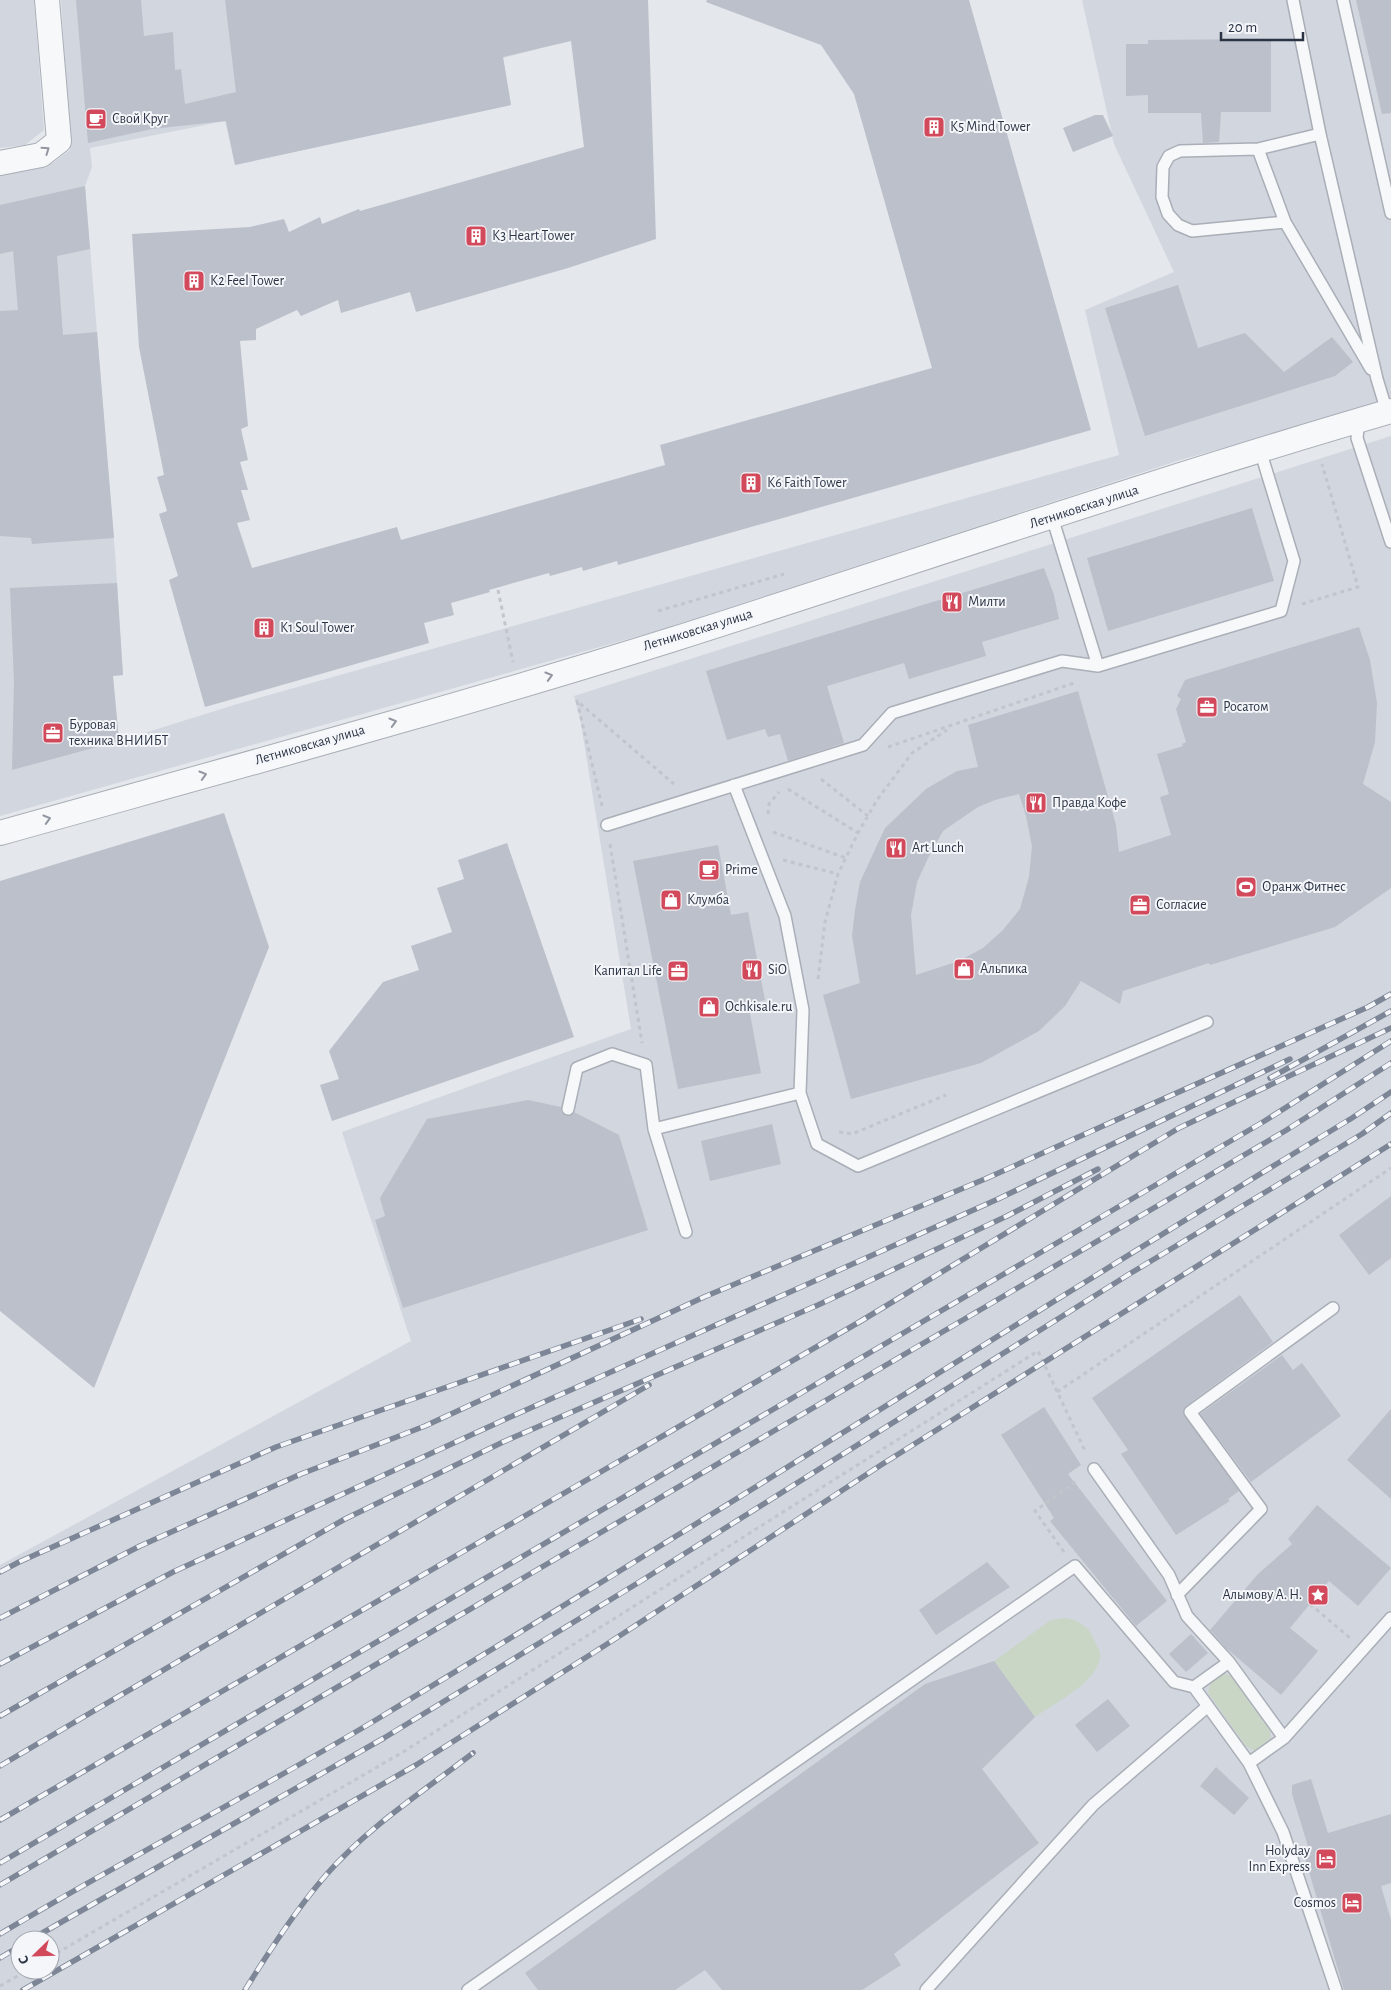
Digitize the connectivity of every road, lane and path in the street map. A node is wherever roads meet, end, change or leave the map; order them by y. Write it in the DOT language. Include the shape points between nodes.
graph roads {
  1 [pos="47,0"];
  2 [pos="1293,0"];
  3 [pos="1343,0"];
  4 [pos="1320,134"];
  5 [pos="1258,149"];
  6 [pos="0,163"];
  7 [pos="1391,213"];
  8 [pos="1285,222"];
  9 [pos="1377,379"];
  10 [pos="1389,411"];
  11 [pos="1358,420"];
  12 [pos="1260,450"];
  13 [pos="1322,464"];
  14 [pos="1052,517"];
  15 [pos="1391,542"];
  16 [pos="498,590"];
  17 [pos="1281,611"];
  18 [pos="1098,666"];
  19 [pos="518,685"];
  20 [pos="951,726"];
  21 [pos="886,748"];
  22 [pos="819,778"];
  23 [pos="791,783"];
  24 [pos="734,786"];
  25 [pos="784,787"];
  26 [pos="692,798"];
  27 [pos="868,816"];
  28 [pos="767,821"];
  29 [pos="607,825"];
  30 [pos="766,830"];
  31 [pos="0,832"];
  32 [pos="858,833"];
  33 [pos="846,858"];
  34 [pos="782,866"];
  35 [pos="838,874"];
  36 [pos="813,965"];
  37 [pos="1207,1022"];
  38 [pos="646,1065"];
  39 [pos="800,1093"];
  40 [pos="946,1095"];
  41 [pos="568,1109"];
  42 [pos="654,1130"];
  43 [pos="836,1132"];
  44 [pos="1391,1168"];
  45 [pos="686,1232"];
  46 [pos="1333,1308"];
  47 [pos="1057,1392"];
  48 [pos="1094,1469"];
  49 [pos="1075,1566"];
  50 [pos="1177,1595"];
  51 [pos="1310,1604"];
  52 [pos="1391,1618"];
  53 [pos="1331,1621"];
  54 [pos="1229,1662"];
  55 [pos="1194,1687"];
  56 [pos="1208,1706"];
  57 [pos="1284,1738"];
  58 [pos="1249,1763"];
  59 [pos="60,1951"];
  60 [pos="468,1990"];
  61 [pos="926,1990"];
  62 [pos="1336,1990"];
  6 -- 1 [label="street, one-way" via="41,155 58,140"];
  2 -- 4 [label="lane"];
  3 -- 7 [label="lane"];
  4 -- 5 [label="lane"];
  4 -- 9 [label="lane"];
  5 -- 8 [label="lane"];
  5 -- 8 [label="lane" via="1180,151 1169,156 1163,167 1162,197 1168,214 1178,225 1192,231"];
  8 -- 9 [label="lane"];
  9 -- 10 [label="lane"];
  10 -- 11 [label="street, Летниковская улица"];
  11 -- 12 [label="street, Летниковская улица"];
  11 -- 15 [label="lane" via="1357,438"];
  12 -- 14 [label="street, Летниковская улица"];
  12 -- 17 [label="lane" via="1294,561"];
  13 -- 17 [label="path" via="1358,587"];
  14 -- 18 [label="lane"];
  19 -- 14 [label="street, Летниковская улица, one-way" via="670,640"];
  16 -- 19 [label="path"];
  17 -- 18 [label="lane"];
  18 -- 20 [label="path" via="1084,679"];
  18 -- 24 [label="lane" via="1062,661 892,713 863,745"];
  31 -- 19 [label="street, Летниковская улица, one-way"];
  20 -- 21 [label="path"];
  20 -- 27 [label="path" via="912,753"];
  22 -- 27 [label="path"];
  23 -- 25 [label="path"];
  24 -- 26 [label="lane"];
  24 -- 39 [label="lane" via="785,916 803,1010"];
  25 -- 28 [label="path" via="769,804"];
  25 -- 32 [label="path"];
  26 -- 29 [label="lane"];
  26 -- 29 [label="path" via="577,701"];
  27 -- 32 [label="path"];
  29 -- 38 [label="path"];
  30 -- 33 [label="path"];
  32 -- 33 [label="path"];
  33 -- 35 [label="path"];
  34 -- 35 [label="path" via="776,858"];
  35 -- 36 [label="path" via="825,922 818,984"];
  37 -- 39 [label="lane" via="858,1166 817,1144"];
  38 -- 41 [label="lane" via="612,1054 577,1068"];
  38 -- 42 [label="lane"];
  39 -- 42 [label="lane"];
  40 -- 43 [label="path" via="852,1134"];
  42 -- 45 [label="lane"];
  44 -- 47 [label="path"];
  46 -- 50 [label="lane" via="1190,1412 1261,1509"];
  47 -- 48 [label="path"];
  47 -- 59 [label="path" via="1038,1351 403,1752"];
  48 -- 49 [label="path" via="1035,1511"];
  48 -- 50 [label="lane" via="1168,1575"];
  49 -- 55 [label="lane" via="1174,1682"];
  49 -- 60 [label="lane"];
  50 -- 54 [label="lane" via="1187,1616"];
  51 -- 53 [label="path"];
  52 -- 57 [label="lane"];
  54 -- 55 [label="lane"];
  54 -- 57 [label="lane"];
  55 -- 56 [label="lane"];
  56 -- 58 [label="lane"];
  56 -- 61 [label="lane" via="1093,1805"];
  57 -- 58 [label="lane"];
  58 -- 62 [label="lane" via="1282,1832"];
}
